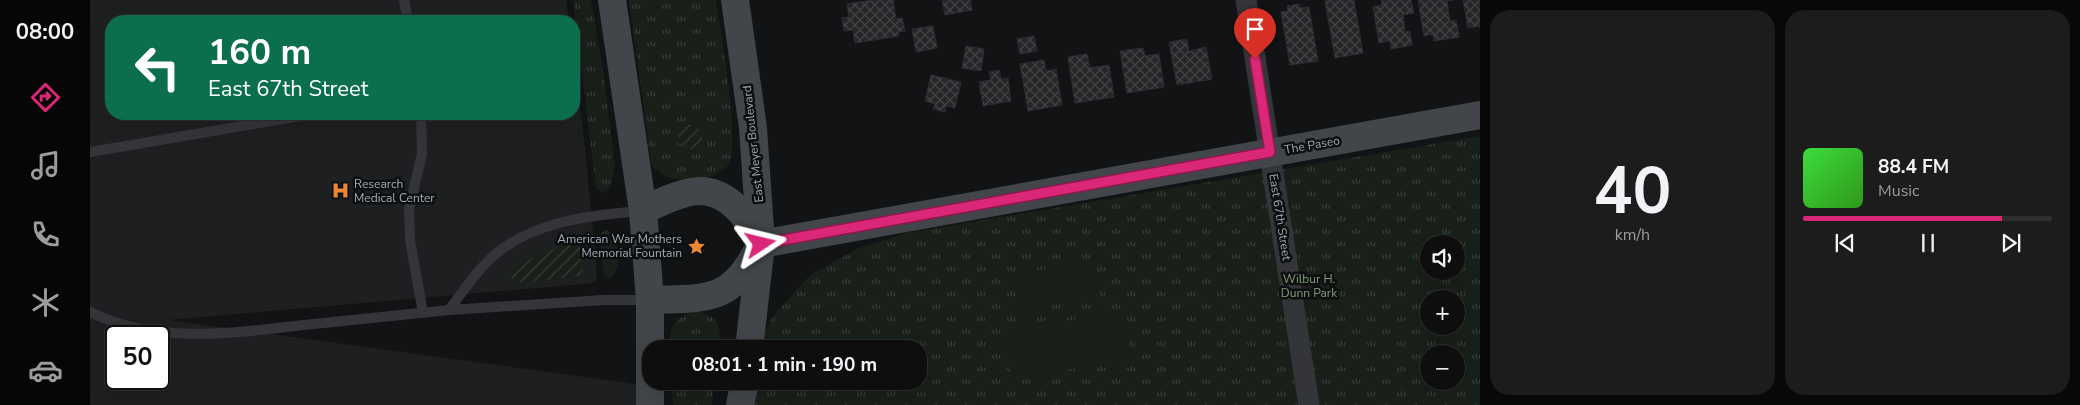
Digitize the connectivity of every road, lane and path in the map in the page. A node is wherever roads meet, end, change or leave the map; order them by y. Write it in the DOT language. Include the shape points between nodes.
graph roads {
  1 [pos="404,0"];
  2 [pos="612,0"];
  3 [pos="735,0"];
  4 [pos="1246,0"];
  5 [pos="407,15"];
  6 [pos="1480,115"];
  7 [pos="277,120"];
  8 [pos="421,120"];
  9 [pos="90,152"];
  10 [pos="1270,152"];
  11 [pos="643,211"];
  12 [pos="761,244"];
  13 [pos="650,300"];
  14 [pos="448,310"];
  15 [pos="90,312"];
  16 [pos="424,313"];
  17 [pos="750,340"];
  18 [pos="743,390"];
  19 [pos="650,405"];
  20 [pos="740,405"];
  21 [pos="1308,405"];
  1 -- 5 [label="lane"];
  2 -- 11 [label="main road"];
  3 -- 12 [label="main road, East Meyer Boulevard" via="753,128"];
  4 -- 10 [label="street, East 67th Street"];
  6 -- 10 [label="main road, The Paseo"];
  7 -- 9 [label="lane"];
  8 -- 16 [label="lane" via="422,154 409,209 410,240"];
  10 -- 12 [label="main road, The Paseo"];
  10 -- 21 [label="street, East 67th Street"];
  11 -- 12 [label="main road" via="686,193 703,191 719,195 743,214"];
  11 -- 13 [label="main road"];
  11 -- 14 [label="lane" via="562,222 518,238 488,261"];
  12 -- 13 [label="main road" via="741,278 717,294 686,300"];
  12 -- 17 [label="main road, East Meyer Boulevard"];
  13 -- 14 [label="lane"];
  13 -- 19 [label="main road"];
  14 -- 16 [label="lane"];
  15 -- 16 [label="lane" via="146,330 183,334 221,334"];
  18 -- 20 [label="main road"];
}
